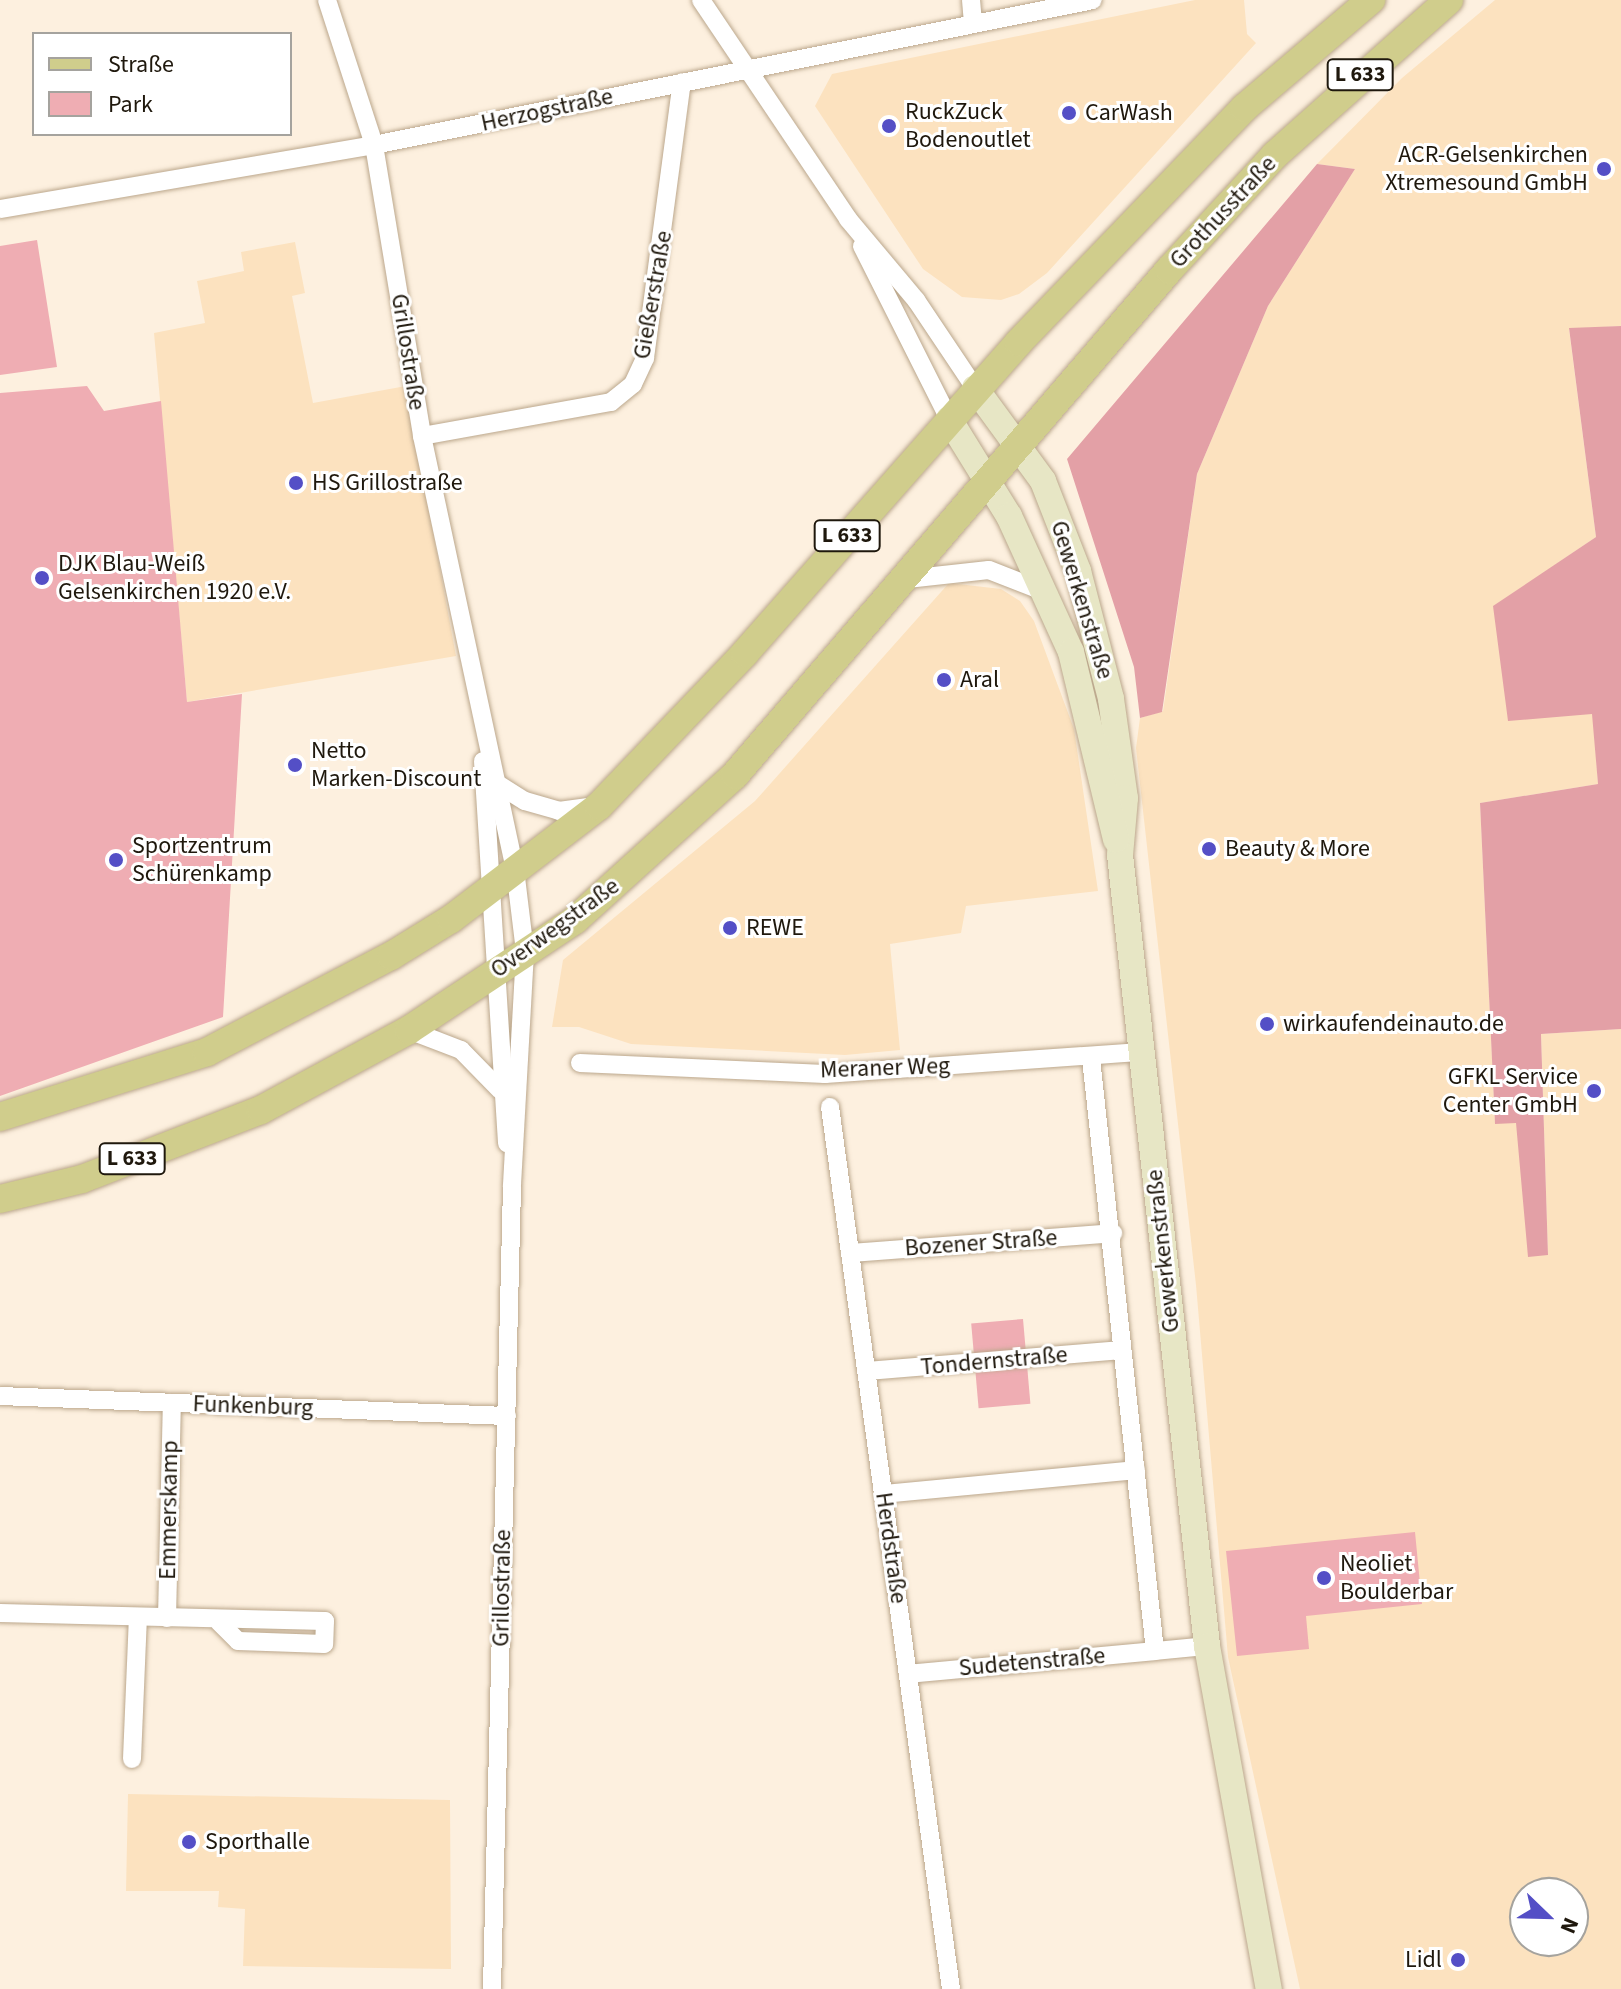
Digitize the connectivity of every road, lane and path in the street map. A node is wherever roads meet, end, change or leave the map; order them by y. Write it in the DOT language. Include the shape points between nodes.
graph roads {
  1 [pos="327,0"];
  2 [pos="701,0"];
  3 [pos="971,0"];
  4 [pos="1093,0"];
  5 [pos="1371,0"];
  6 [pos="1449,0"];
  7 [pos="973,21"];
  8 [pos="743,69"];
  9 [pos="682,82"];
  10 [pos="374,145"];
  11 [pos="0,209"];
  12 [pos="848,219"];
  13 [pos="975,388"];
  14 [pos="949,419"];
  15 [pos="422,436"];
  16 [pos="1021,448"];
  17 [pos="990,482"];
  18 [pos="907,579"];
  19 [pos="1045,592"];
  20 [pos="481,706"];
  21 [pos="496,783"];
  22 [pos="599,806"];
  23 [pos="1120,855"];
  24 [pos="515,869"];
  25 [pos="490,888"];
  26 [pos="525,952"];
  27 [pos="498,970"];
  28 [pos="409,1030"];
  29 [pos="1141,1052"];
  30 [pos="1091,1058"];
  31 [pos="580,1063"];
  32 [pos="500,1090"];
  33 [pos="830,1107"];
  34 [pos="0,1117"];
  35 [pos="512,1187"];
  36 [pos="0,1199"];
  37 [pos="1113,1233"];
  38 [pos="850,1253"];
  39 [pos="1122,1350"];
  40 [pos="867,1371"];
  41 [pos="0,1396"];
  42 [pos="172,1403"];
  43 [pos="507,1416"];
  44 [pos="1136,1470"];
  45 [pos="883,1494"];
  46 [pos="0,1613"];
  47 [pos="138,1617"];
  48 [pos="167,1618"];
  49 [pos="219,1622"];
  50 [pos="1207,1646"];
  51 [pos="1155,1651"];
  52 [pos="908,1674"];
  53 [pos="132,1759"];
  54 [pos="492,1989"];
  55 [pos="951,1989"];
  56 [pos="1269,1989"];
  1 -- 10 [label="street, Grillostraße"];
  2 -- 8 [label="street, Gewerkenstraße"];
  3 -- 7 [label="street"];
  4 -- 7 [label="street, Herzogstraße"];
  5 -- 13 [label="main road, L 633" via="1244,108"];
  6 -- 16 [label="main road, Grothusstraße / L 633" via="1275,155 1169,270"];
  7 -- 8 [label="street, Herzogstraße"];
  8 -- 9 [label="street, Herzogstraße"];
  8 -- 12 [label="street, Gewerkenstraße"];
  9 -- 10 [label="street, Herzogstraße"];
  9 -- 15 [label="street, Gießerstraße" via="645,358 633,384 611,402"];
  10 -- 11 [label="street, Herzogstraße"];
  10 -- 15 [label="street, Grillostraße"];
  12 -- 13 [label="street, Gewerkenstraße" via="916,300"];
  12 -- 14 [label="street, Gewerkenstraße"];
  13 -- 14 [label="main road, L 633"];
  13 -- 16 [label="street, Gewerkenstraße"];
  14 -- 17 [label="street, Gewerkenstraße"];
  14 -- 22 [label="main road, L 633" via="745,653"];
  15 -- 20 [label="street, Grillostraße"];
  16 -- 17 [label="main road, Overwegstraße / L 633"];
  16 -- 23 [label="street, Gewerkenstraße" via="1043,481 1078,571 1111,699 1125,798"];
  17 -- 18 [label="main road, Overwegstraße / L 633"];
  17 -- 19 [label="street, Gewerkenstraße"];
  18 -- 19 [label="street" via="989,570"];
  18 -- 26 [label="main road, Overwegstraße / L 633" via="735,775 575,920"];
  19 -- 23 [label="street, Gewerkenstraße" via="1071,652"];
  20 -- 21 [label="street, Grillostraße"];
  20 -- 25 [label="street, Grillostraße"];
  21 -- 22 [label="street" via="525,801 559,811"];
  21 -- 24 [label="street, Grillostraße"];
  22 -- 24 [label="main road, L 633"];
  23 -- 29 [label="street, Gewerkenstraße"];
  24 -- 25 [label="main road, L 633"];
  24 -- 26 [label="street, Grillostraße"];
  25 -- 27 [label="street, Grillostraße"];
  25 -- 34 [label="main road, L 633" via="391,956 207,1052"];
  26 -- 27 [label="main road, Overwegstraße / L 633"];
  26 -- 35 [label="street, Grillostraße"];
  27 -- 28 [label="main road, Overwegstraße / L 633"];
  27 -- 32 [label="street, Grillostraße"];
  28 -- 32 [label="street" via="461,1050"];
  28 -- 36 [label="main road, Overwegstraße / L 633" via="261,1110 82,1179"];
  29 -- 30 [label="street, Meraner Weg"];
  29 -- 50 [label="street, Gewerkenstraße"];
  30 -- 31 [label="street, Meraner Weg" via="825,1074"];
  30 -- 37 [label="street, Gewerkenstraße"];
  32 -- 35 [label="street, Grillostraße"];
  33 -- 38 [label="street, Herdstraße"];
  35 -- 43 [label="street, Grillostraße"];
  37 -- 38 [label="street, Bozener Straße"];
  37 -- 39 [label="street, Gewerkenstraße"];
  38 -- 40 [label="street, Herdstraße"];
  39 -- 40 [label="street, Tondernstraße"];
  39 -- 44 [label="street, Gewerkenstraße"];
  40 -- 45 [label="street, Herdstraße"];
  41 -- 42 [label="street, Funkenburg"];
  42 -- 43 [label="street, Funkenburg"];
  42 -- 48 [label="street, Emmerskamp"];
  43 -- 54 [label="street, Grillostraße"];
  44 -- 45 [label="street"];
  44 -- 51 [label="street, Gewerkenstraße"];
  45 -- 52 [label="street, Herdstraße"];
  46 -- 47 [label="street"];
  47 -- 48 [label="street"];
  47 -- 53 [label="street"];
  48 -- 49 [label="street"];
  49 -- 49 [label="street" via="238,1641 324,1644 325,1621"];
  50 -- 51 [label="street"];
  50 -- 56 [label="street, Gewerkenstraße"];
  51 -- 52 [label="street, Sudetenstraße"];
  52 -- 55 [label="street, Herdstraße"];
}
